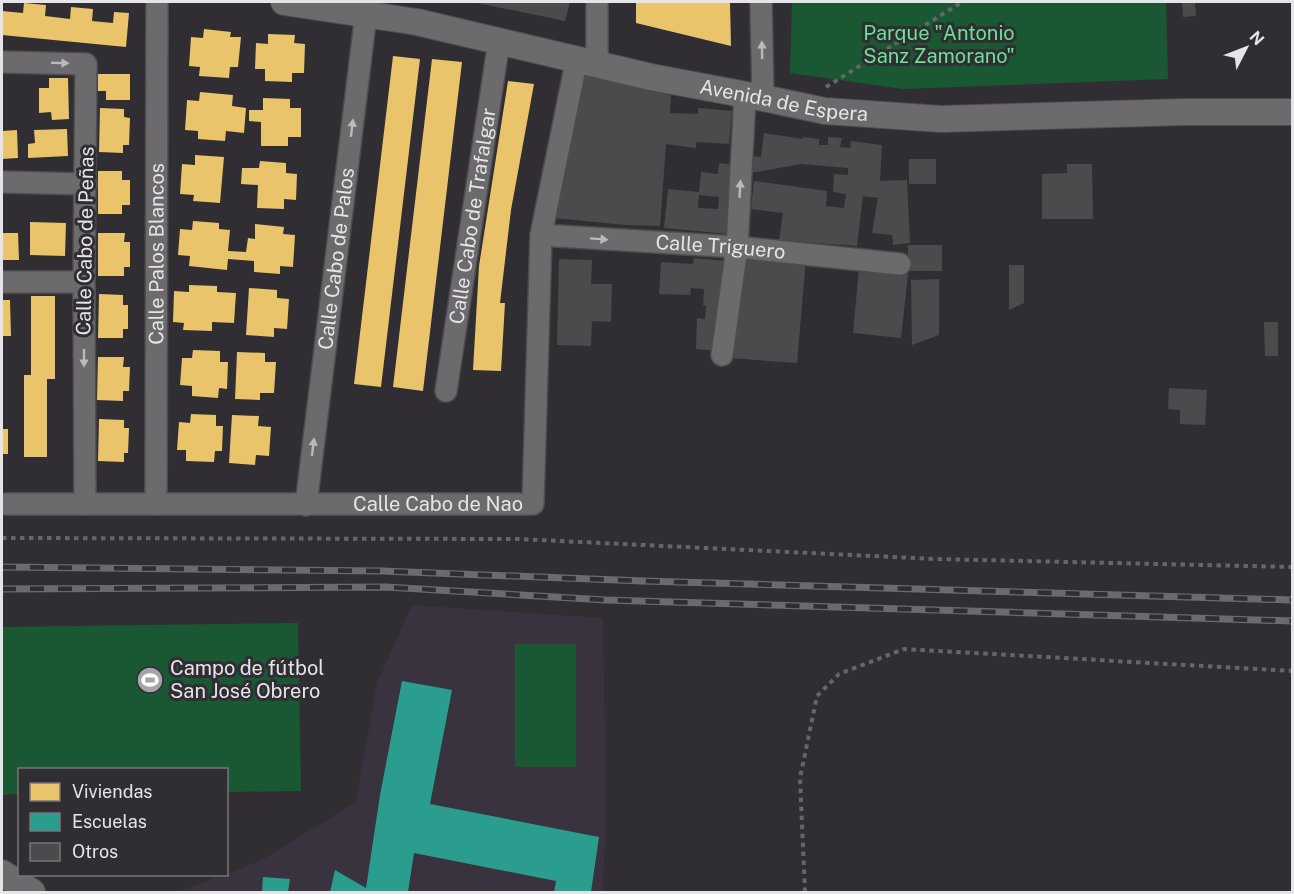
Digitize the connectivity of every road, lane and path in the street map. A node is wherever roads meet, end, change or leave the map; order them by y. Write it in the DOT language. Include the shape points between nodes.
graph roads {
  1 [pos="157,2"];
  2 [pos="284,2"];
  3 [pos="597,2"];
  4 [pos="761,2"];
  5 [pos="962,2"];
  6 [pos="366,14"];
  7 [pos="499,41"];
  8 [pos="587,61"];
  9 [pos="2,62"];
  10 [pos="754,96"];
  11 [pos="796,105"];
  12 [pos="1293,112"];
  13 [pos="2,182"];
  14 [pos="86,184"];
  15 [pos="541,235"];
  16 [pos="737,247"];
  17 [pos="900,264"];
  18 [pos="2,282"];
  19 [pos="84,282"];
  20 [pos="722,355"];
  21 [pos="446,391"];
  22 [pos="2,504"];
  23 [pos="85,504"];
  24 [pos="156,504"];
  25 [pos="306,505"];
  26 [pos="2,538"];
  27 [pos="1293,567"];
  28 [pos="1293,671"];
  29 [pos="2,873"];
  30 [pos="32,892"];
  31 [pos="805,892"];
  1 -- 24 [label="street, Calle Palos Blancos"];
  2 -- 6 [label="street, Avenida de Espera"];
  3 -- 8 [label="street, Calle Cabo de Nao"];
  10 -- 4 [label="street, one-way"];
  5 -- 11 [label="path"];
  6 -- 7 [label="street, Avenida de Espera"];
  25 -- 6 [label="street, Calle Cabo de Palos, one-way"];
  7 -- 8 [label="street, Avenida de Espera"];
  7 -- 21 [label="street, Calle Cabo de Trafalgar"];
  8 -- 10 [label="street, Avenida de Espera"];
  8 -- 15 [label="street, Calle Cabo de Nao"];
  9 -- 14 [label="street, Calle Cabo de Peñas, one-way" via="86,64"];
  10 -- 11 [label="street, Avenida de Espera"];
  16 -- 10 [label="street, one-way"];
  11 -- 12 [label="street, Avenida de Espera" via="825,111 941,119"];
  13 -- 14 [label="street"];
  14 -- 19 [label="street, Calle Cabo de Peñas"];
  15 -- 16 [label="street, Calle Triguero, one-way"];
  15 -- 25 [label="street, Calle Cabo de Nao" via="533,504"];
  16 -- 17 [label="street, Calle Triguero"];
  16 -- 20 [label="street"];
  18 -- 19 [label="street"];
  19 -- 23 [label="street, Calle Cabo de Peñas, one-way"];
  22 -- 23 [label="street, Calle Cabo de Nao"];
  23 -- 24 [label="street, Calle Cabo de Nao"];
  24 -- 25 [label="street, Calle Cabo de Nao"];
  26 -- 27 [label="path" via="518,539 935,559"];
  28 -- 31 [label="path" via="904,649 839,674 817,696 800,778"];
  29 -- 30 [label="street"];
}
